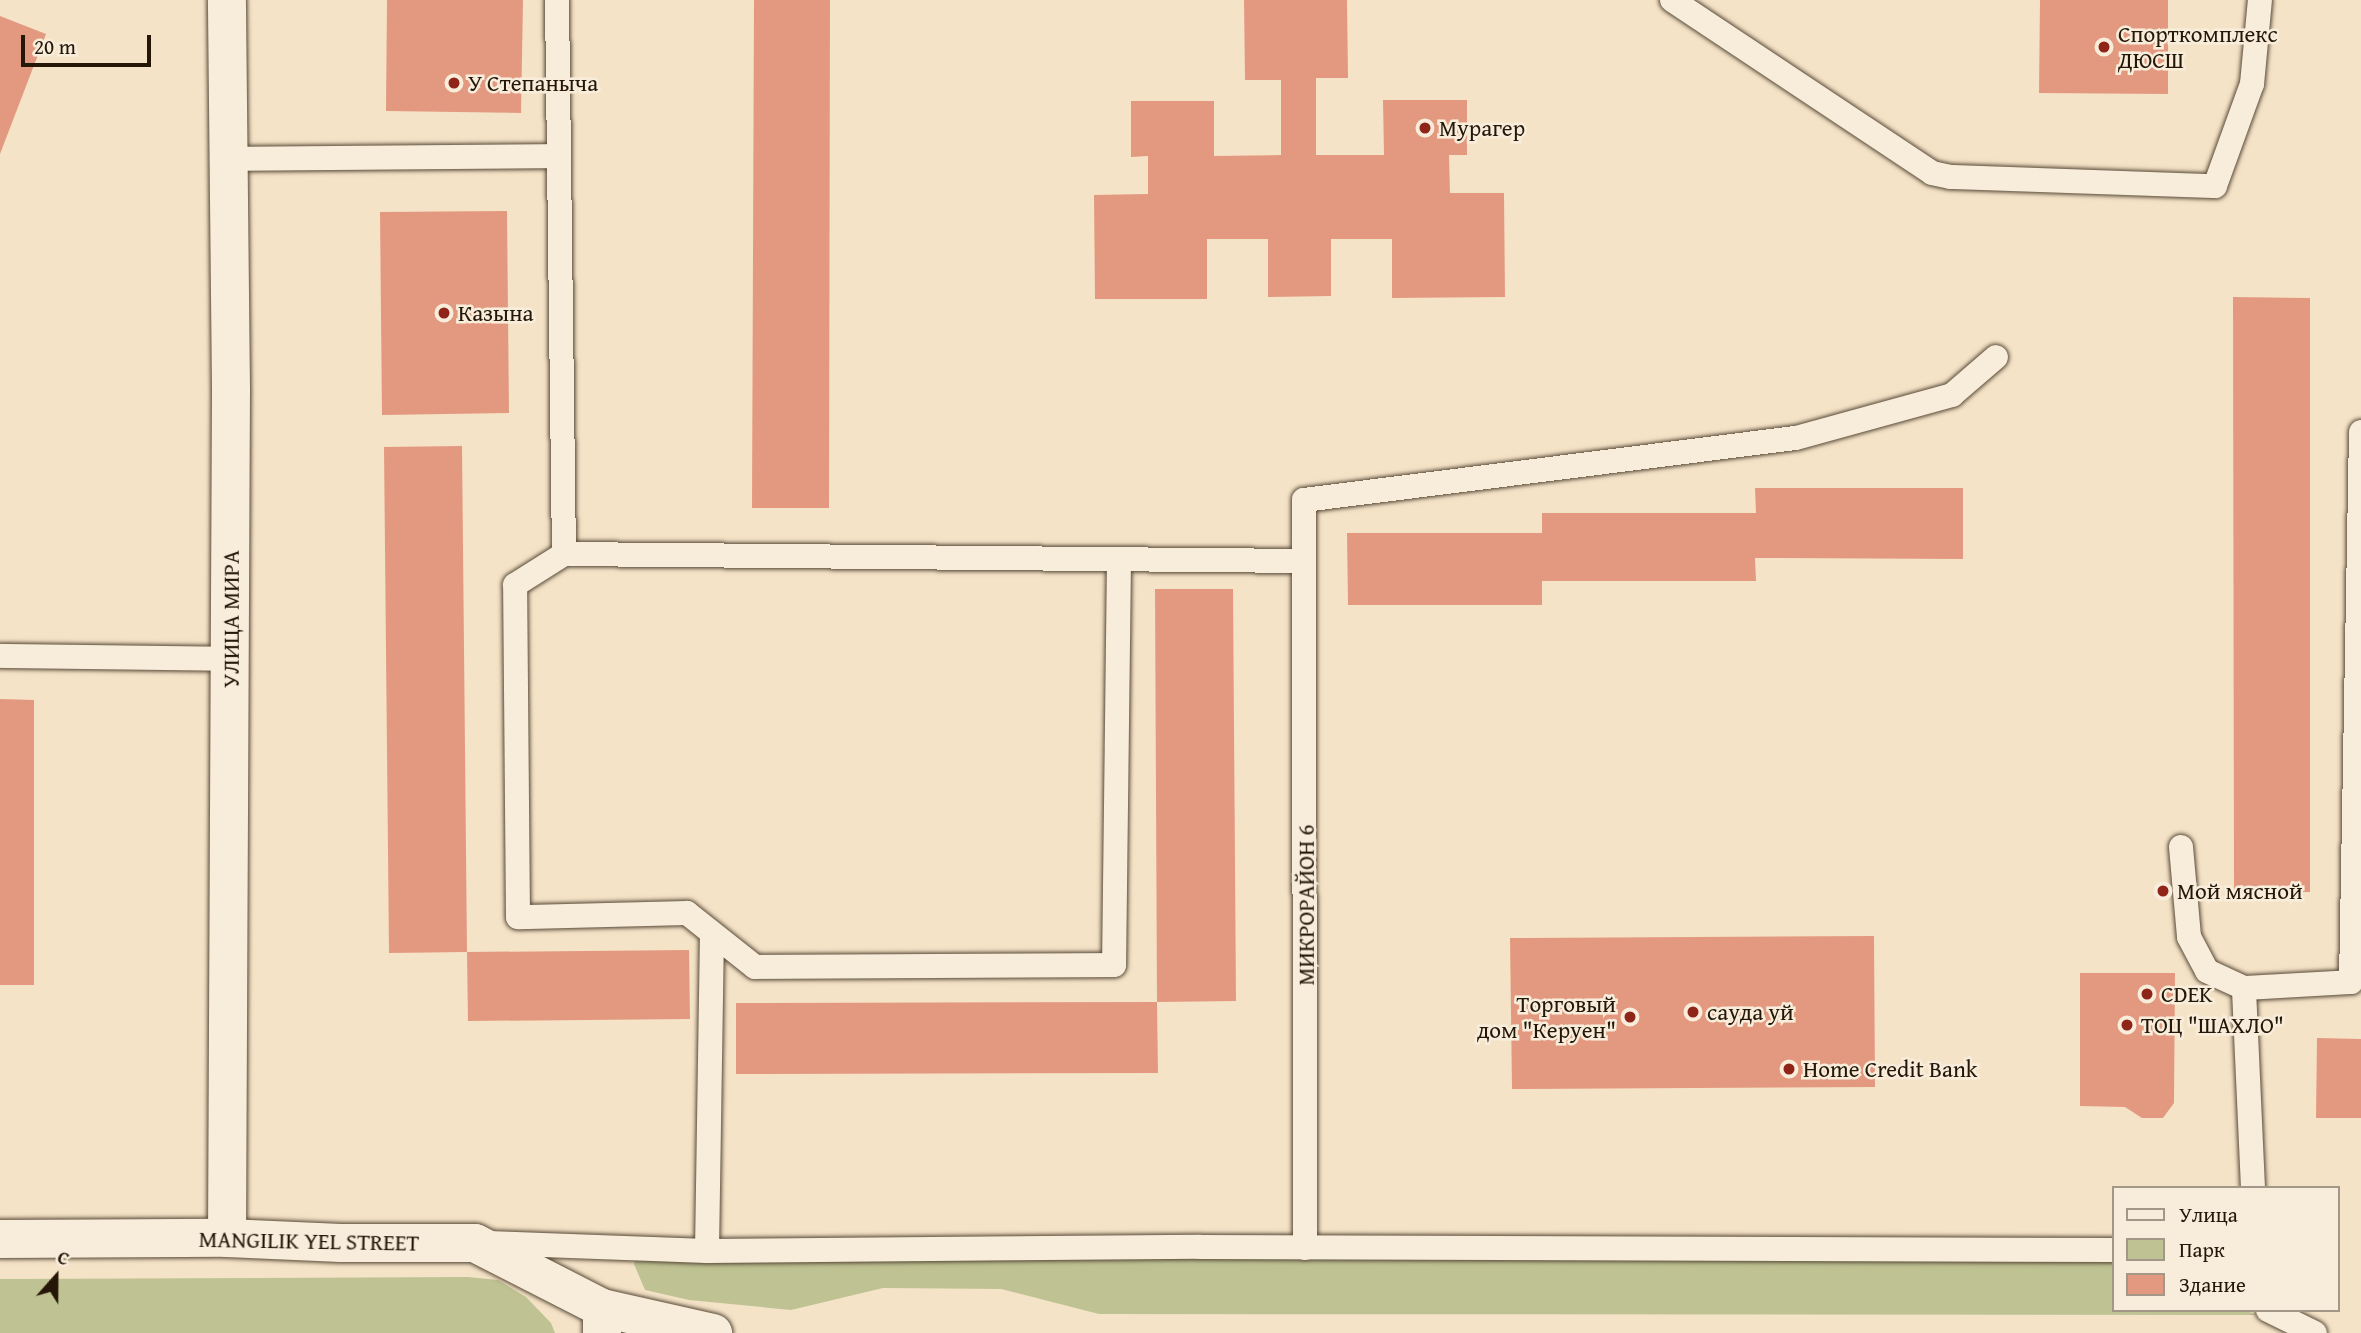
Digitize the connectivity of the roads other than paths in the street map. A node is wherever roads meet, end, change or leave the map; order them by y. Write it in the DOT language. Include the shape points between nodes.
graph roads {
  1 [pos="228,0"];
  2 [pos="557,0"];
  3 [pos="1672,0"];
  4 [pos="2260,0"];
  5 [pos="558,156"];
  6 [pos="227,159"];
  7 [pos="1996,357"];
  8 [pos="2361,432"];
  9 [pos="564,554"];
  10 [pos="1119,560"];
  11 [pos="1304,561"];
  12 [pos="0,656"];
  13 [pos="231,659"];
  14 [pos="2181,847"];
  15 [pos="712,934"];
  16 [pos="2356,982"];
  17 [pos="2244,988"];
  18 [pos="2253,1186"];
  19 [pos="227,1238"];
  20 [pos="0,1239"];
  21 [pos="475,1242"];
  22 [pos="1305,1248"];
  23 [pos="2112,1250"];
  24 [pos="707,1251"];
  25 [pos="2272,1312"];
  26 [pos="602,1321"];
  27 [pos="713,1333"];
  28 [pos="2315,1333"];
  1 -- 6 [label="street, УЛИЦА МИРА"];
  2 -- 5 [label="lane"];
  3 -- 4 [label="lane" via="1932,173 2215,186 2252,84"];
  5 -- 6 [label="lane"];
  5 -- 9 [label="lane"];
  6 -- 13 [label="street, УЛИЦА МИРА"];
  7 -- 11 [label="lane, МИКРОРАЙОН 6" via="1952,395 1796,438 1304,500"];
  8 -- 16 [label="lane"];
  9 -- 10 [label="lane"];
  9 -- 15 [label="lane" via="515,585 518,917 687,913"];
  10 -- 11 [label="lane"];
  10 -- 15 [label="lane" via="1114,965 755,967"];
  11 -- 22 [label="lane, МИКРОРАЙОН 6"];
  12 -- 13 [label="lane"];
  13 -- 19 [label="street, УЛИЦА МИРА"];
  14 -- 17 [label="lane" via="2189,937 2207,971"];
  15 -- 24 [label="lane"];
  16 -- 17 [label="lane"];
  17 -- 18 [label="lane"];
  19 -- 20 [label="street, MANGILIK YEL STREET"];
  19 -- 21 [label="street, MANGILIK YEL STREET"];
  21 -- 24 [label="lane"];
  21 -- 26 [label="street, MANGILIK YEL STREET"];
  22 -- 23 [label="lane"];
  22 -- 24 [label="lane"];
  25 -- 28 [label="lane"];
  26 -- 27 [label="street, MANGILIK YEL STREET"];
}
